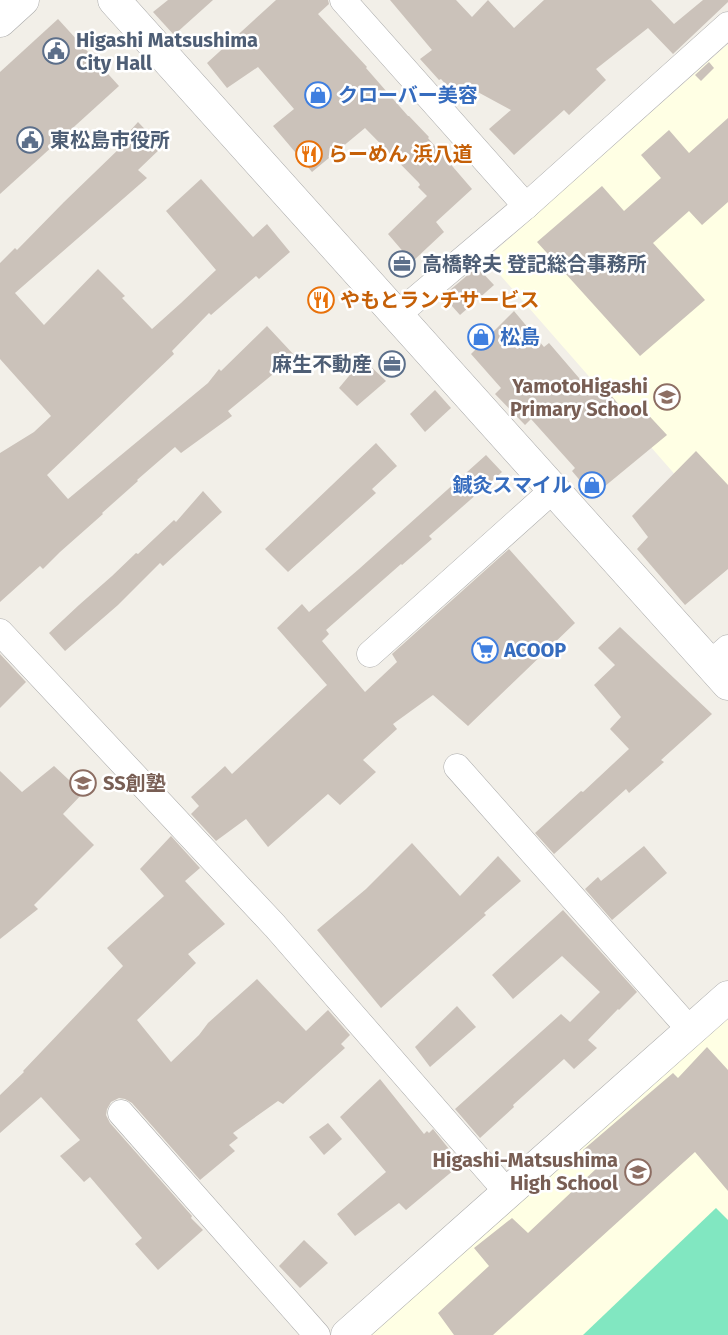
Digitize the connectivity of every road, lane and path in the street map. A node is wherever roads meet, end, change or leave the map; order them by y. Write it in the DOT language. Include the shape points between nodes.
graph roads {
  1 [pos="23,0"];
  2 [pos="114,0"];
  3 [pos="343,0"];
  4 [pos="0,21"];
  5 [pos="728,26"];
  6 [pos="526,206"];
  7 [pos="398,315"];
  8 [pos="553,490"];
  9 [pos="0,632"];
  10 [pos="370,654"];
  11 [pos="722,665"];
  12 [pos="457,767"];
  13 [pos="728,997"];
  14 [pos="691,1031"];
  15 [pos="121,1113"];
  16 [pos="507,1192"];
  17 [pos="317,1335"];
  18 [pos="347,1335"];
  1 -- 4 [label="street"];
  2 -- 7 [label="street"];
  3 -- 6 [label="street"];
  5 -- 6 [label="street"];
  6 -- 7 [label="street"];
  7 -- 8 [label="street"];
  8 -- 10 [label="street"];
  8 -- 11 [label="street"];
  9 -- 16 [label="street" via="275,926"];
  12 -- 14 [label="street"];
  13 -- 14 [label="street"];
  14 -- 16 [label="street"];
  15 -- 17 [label="street"];
  16 -- 18 [label="street"];
}
